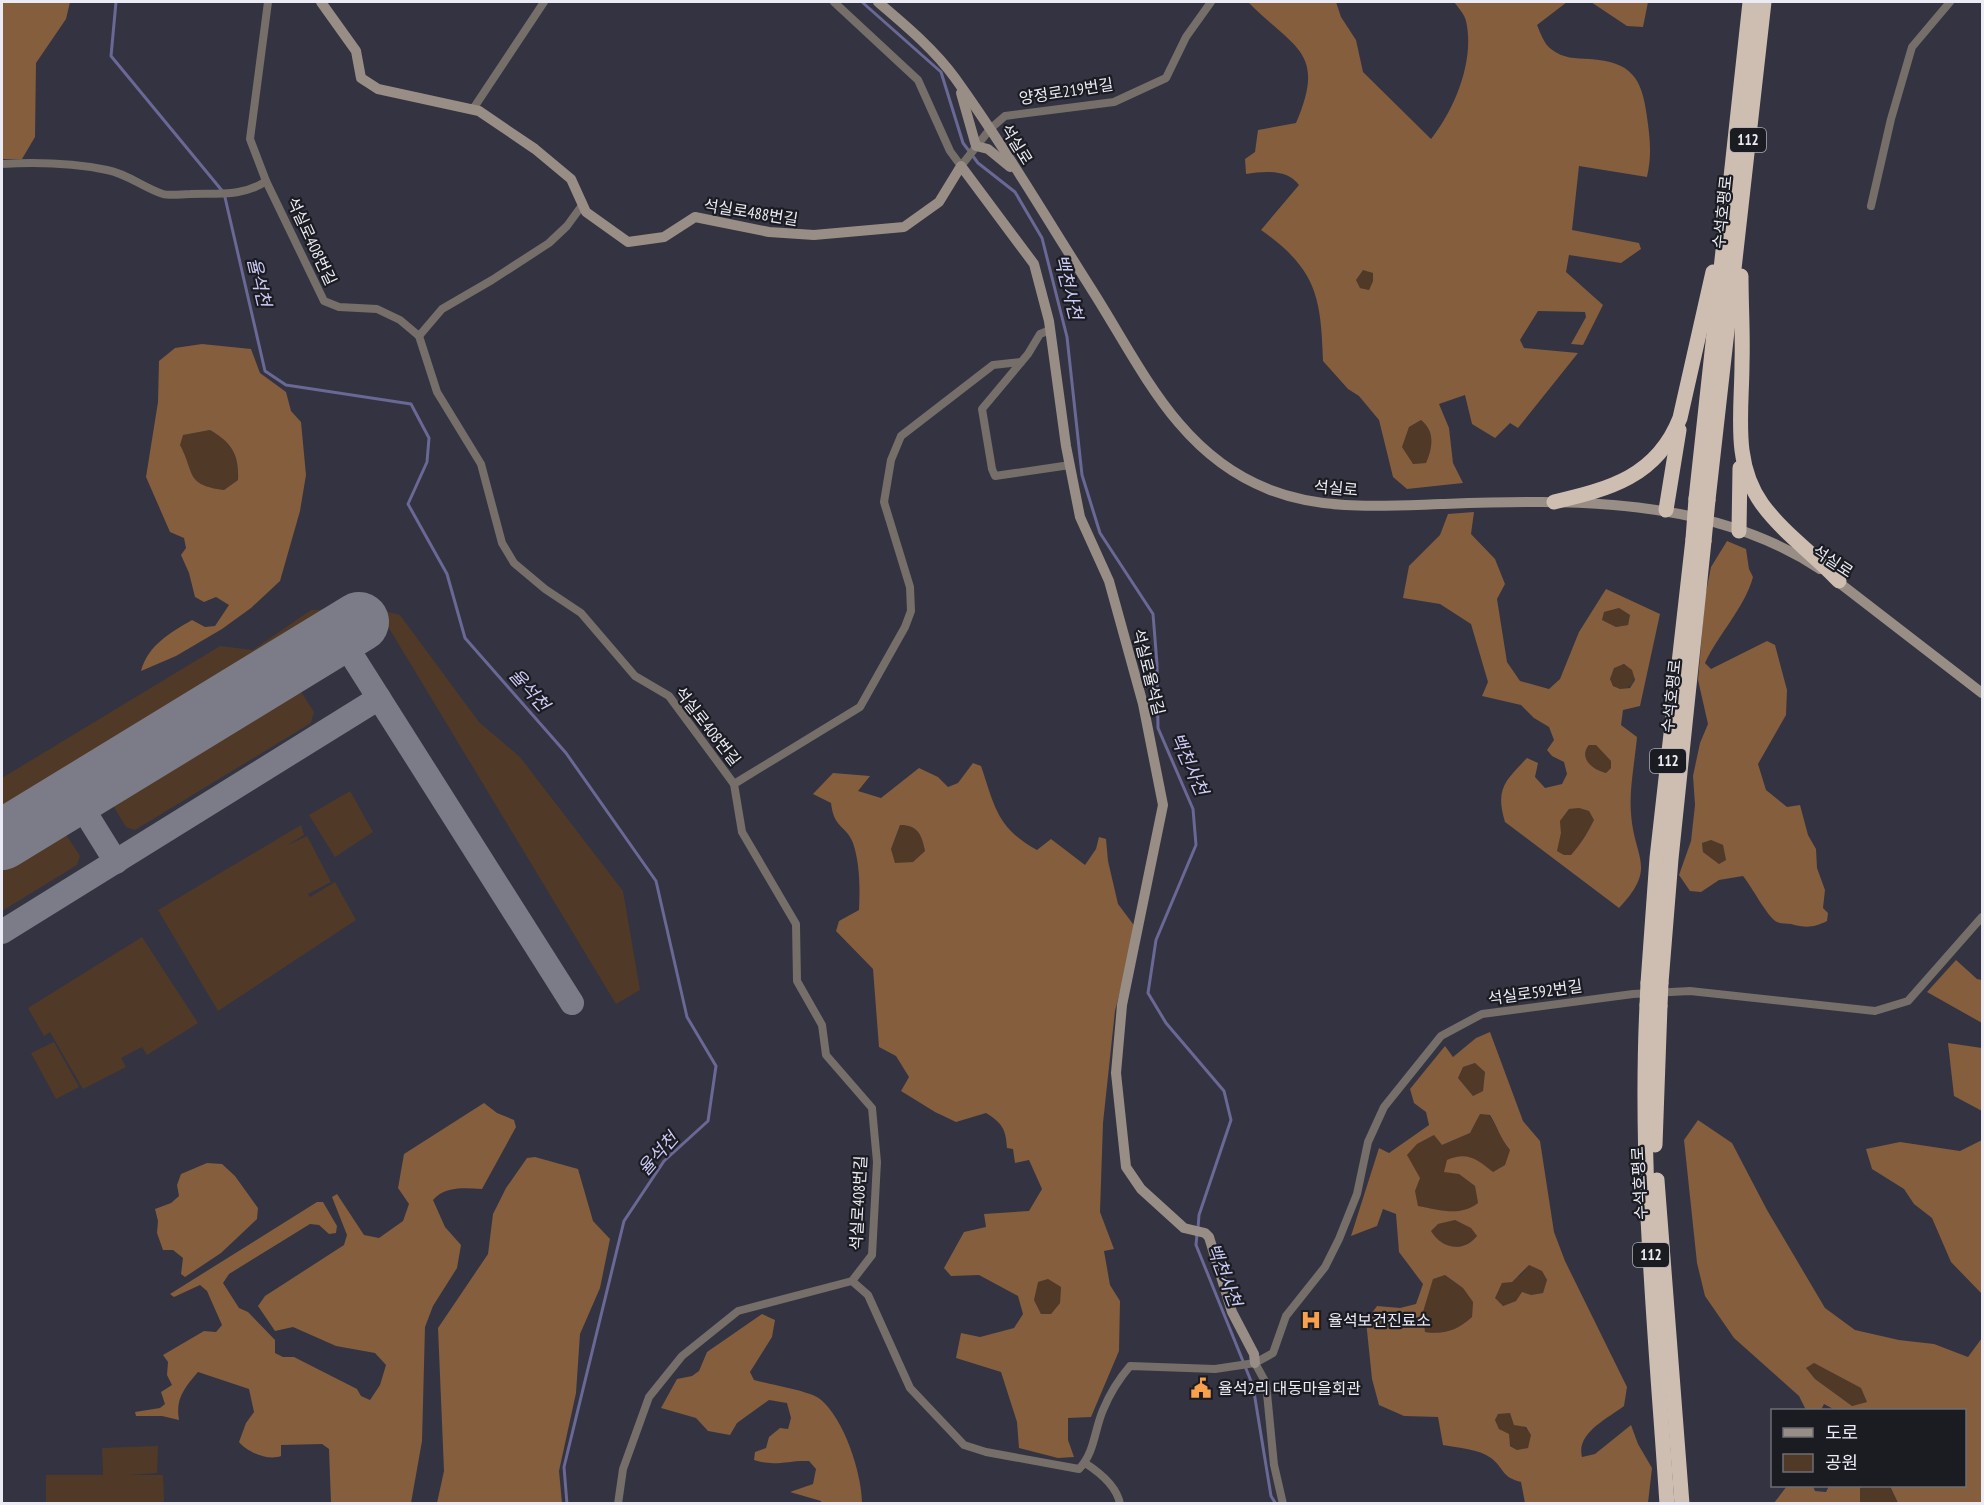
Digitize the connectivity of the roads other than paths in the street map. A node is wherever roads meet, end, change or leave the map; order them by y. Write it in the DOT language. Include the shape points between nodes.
graph roads {
  1 [pos="268,2"];
  2 [pos="321,2"];
  3 [pos="544,2"];
  4 [pos="834,2"];
  5 [pos="878,2"];
  6 [pos="1211,2"];
  7 [pos="1750,2"];
  8 [pos="1764,2"];
  9 [pos="1950,2"];
  10 [pos="956,79"];
  11 [pos="473,109"];
  12 [pos="990,129"];
  13 [pos="975,148"];
  14 [pos="964,161"];
  15 [pos="2,164"];
  16 [pos="1018,174"];
  17 [pos="266,181"];
  18 [pos="583,204"];
  19 [pos="1871,206"];
  20 [pos="1734,213"];
  21 [pos="1050,330"];
  22 [pos="418,336"];
  23 [pos="1021,362"];
  24 [pos="1680,418"];
  25 [pos="1740,448"];
  26 [pos="1070,465"];
  27 [pos="1554,502"];
  28 [pos="1666,510"];
  29 [pos="1739,531"];
  30 [pos="1839,581"];
  31 [pos="1983,693"];
  32 [pos="734,784"];
  33 [pos="1983,917"];
  34 [pos="1653,1006"];
  35 [pos="852,1281"];
  36 [pos="1252,1363"];
  37 [pos="1085,1462"];
  38 [pos="618,1503"];
  39 [pos="1120,1503"];
  40 [pos="1283,1503"];
  41 [pos="1668,1503"];
  42 [pos="1682,1503"];
  1 -- 17 [label="street, 석실로408번길" via="250,139"];
  2 -- 11 [label="street, 석실로488번길" via="356,51 361,78 378,89"];
  3 -- 11 [label="street"];
  4 -- 14 [label="street" via="918,80 950,151"];
  5 -- 10 [label="street, 석실로"];
  6 -- 12 [label="street, 양정로219번길" via="1186,37 1166,78 1114,102 1005,116"];
  7 -- 20 [label="highway, 수석호평로 / 112"];
  8 -- 20 [label="highway, 수석호평로 / 112"];
  9 -- 19 [label="street" via="1912,47"];
  10 -- 12 [label="street, 석실로"];
  10 -- 13 [label="street"];
  11 -- 18 [label="street, 석실로488번길" via="535,149 571,179"];
  12 -- 13 [label="street, 석실로488번길"];
  12 -- 16 [label="street, 석실로"];
  13 -- 14 [label="street, 석실로488번길"];
  13 -- 16 [label="street" via="988,149"];
  14 -- 18 [label="street, 석실로488번길" via="939,202 904,227 871,231 814,236 768,232 695,217 664,237 628,242 586,212"];
  14 -- 21 [label="street, 석실로율석길" via="1034,264"];
  15 -- 17 [label="street" via="43,162 108,170 164,194 216,196 257,188"];
  16 -- 27 [label="street, 석실로" via="1150,386 1179,426 1223,465 1267,489 1318,503 1382,506"];
  17 -- 22 [label="street, 석실로408번길" via="324,301 339,308 377,309 400,320"];
  18 -- 22 [label="street" via="549,243 442,309"];
  20 -- 24 [label="highway"];
  20 -- 25 [label="highway" via="1742,363"];
  20 -- 34 [label="highway, 수석호평로 / 112, bridge" via="1699,540 1657,858"];
  21 -- 23 [label="street" via="1040,334"];
  21 -- 26 [label="street, 석실로율석길"];
  22 -- 32 [label="street, 석실로408번길" via="437,392 481,464 502,543 514,563 581,613 635,676 669,696"];
  23 -- 26 [label="street" via="982,409 992,469 996,476"];
  23 -- 32 [label="street" via="993,365 901,436 891,460 884,501 910,587 911,610 860,707"];
  24 -- 27 [label="highway" via="1659,455 1636,473 1613,486"];
  24 -- 28 [label="highway"];
  25 -- 29 [label="highway"];
  25 -- 30 [label="highway" via="1747,477 1761,503 1783,531"];
  26 -- 36 [label="street, 석실로율석길" via="1080,517 1109,580 1143,704 1163,806 1122,1005 1116,1073 1126,1167 1141,1189 1184,1228 1209,1237 1232,1312 1254,1354"];
  27 -- 28 [label="street, 석실로"];
  28 -- 29 [label="street, 석실로"];
  29 -- 30 [label="street, 석실로" via="1792,553"];
  30 -- 31 [label="street, 석실로"];
  32 -- 35 [label="street, 석실로408번길" via="742,832 796,924 797,981 822,1025 826,1055 872,1108 877,1162 872,1255"];
  33 -- 36 [label="street, 석실로592번길" via="1908,1001 1875,1011 1690,991 1633,994 1482,1014 1440,1036 1384,1107 1368,1142 1356,1194 1325,1267 1287,1316 1274,1353"];
  34 -- 41 [label="highway, 수석호평로 / 112" via="1643,1084"];
  34 -- 42 [label="highway, 수석호평로 / 112" via="1655,1138"];
  35 -- 37 [label="street" via="868,1295 910,1388 964,1445 1079,1469"];
  35 -- 38 [label="street" via="738,1311 682,1356 649,1397 623,1469"];
  36 -- 37 [label="street" via="1215,1370 1130,1366 1117,1381 1102,1411 1090,1457"];
  36 -- 40 [label="street" via="1266,1383 1274,1465"];
  37 -- 39 [label="street" via="1100,1473 1119,1496"];
}
